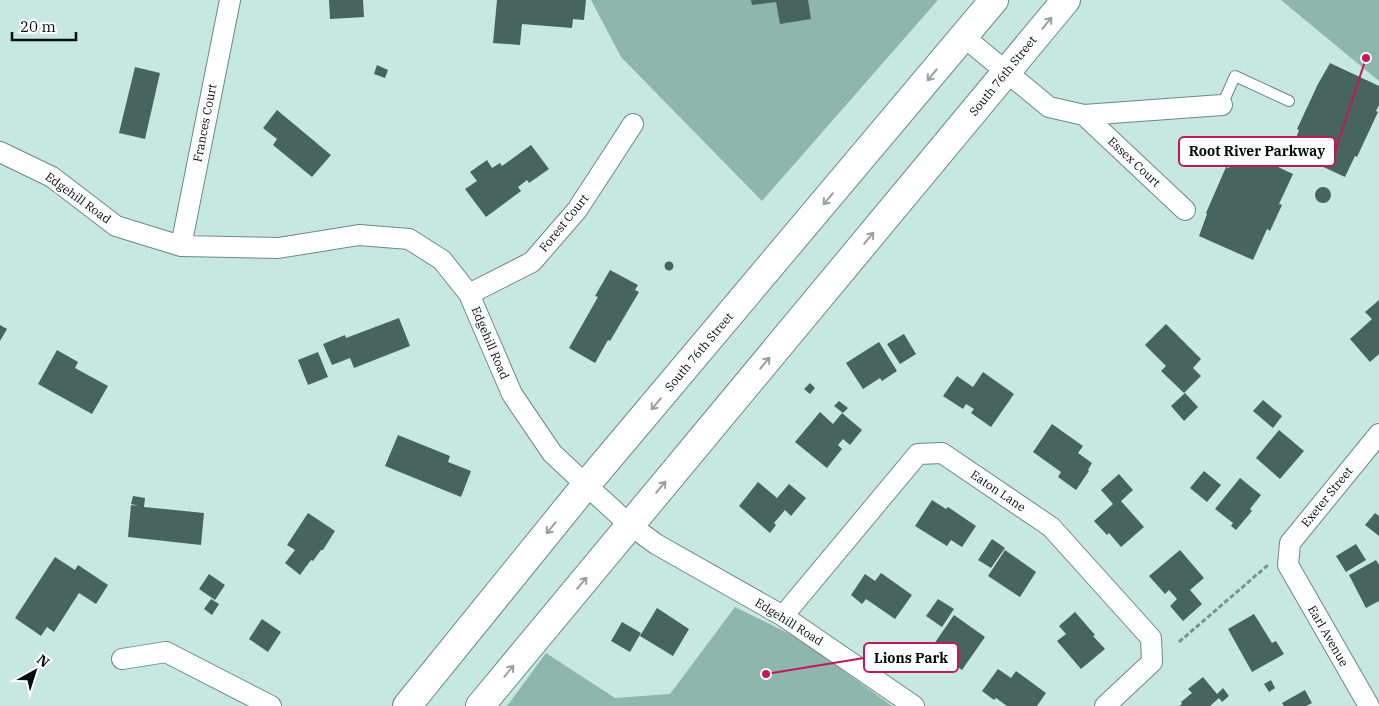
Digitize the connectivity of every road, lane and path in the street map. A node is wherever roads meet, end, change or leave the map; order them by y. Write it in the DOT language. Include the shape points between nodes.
graph roads {
  1 [pos="230,0"];
  2 [pos="994,0"];
  3 [pos="1066,0"];
  4 [pos="964,37"];
  5 [pos="1007,72"];
  6 [pos="1289,101"];
  7 [pos="1222,105"];
  8 [pos="1084,115"];
  9 [pos="633,124"];
  10 [pos="0,152"];
  11 [pos="1184,210"];
  12 [pos="181,246"];
  13 [pos="469,294"];
  14 [pos="1379,434"];
  15 [pos="586,486"];
  16 [pos="630,525"];
  17 [pos="1278,565"];
  18 [pos="783,616"];
  19 [pos="1179,642"];
  20 [pos="122,659"];
  21 [pos="271,706"];
  22 [pos="407,706"];
  23 [pos="480,706"];
  24 [pos="914,706"];
  25 [pos="1105,706"];
  26 [pos="1368,706"];
  1 -- 12 [label="street, Frances Court"];
  2 -- 4 [label="main road, South 76th Street"];
  5 -- 3 [label="main road, South 76th Street, one-way"];
  4 -- 5 [label="street"];
  4 -- 15 [label="main road, South 76th Street, one-way"];
  5 -- 8 [label="street" via="1049,107"];
  16 -- 5 [label="main road, South 76th Street, one-way"];
  6 -- 7 [label="lane" via="1235,76"];
  7 -- 8 [label="street"];
  8 -- 11 [label="street, Essex Court"];
  9 -- 13 [label="street, Forest Court" via="578,210 532,262"];
  10 -- 12 [label="street, Edgehill Road" via="52,177 116,226"];
  12 -- 13 [label="street, Edgehill Road" via="278,248 358,234 409,239 442,260"];
  13 -- 15 [label="street, Edgehill Road" via="512,394 552,453"];
  14 -- 17 [label="street, Exeter Street" via="1290,543"];
  15 -- 16 [label="street, Edgehill Road"];
  15 -- 22 [label="main road, South 76th Street, one-way"];
  16 -- 18 [label="street, Edgehill Road" via="656,544"];
  23 -- 16 [label="main road, South 76th Street, one-way"];
  17 -- 19 [label="path"];
  17 -- 26 [label="street, Earl Avenue"];
  18 -- 24 [label="street, Edgehill Road"];
  18 -- 25 [label="street, Eaton Lane" via="918,454 942,453 1050,527 1151,638 1152,662"];
  20 -- 21 [label="street" via="166,652"];
}
